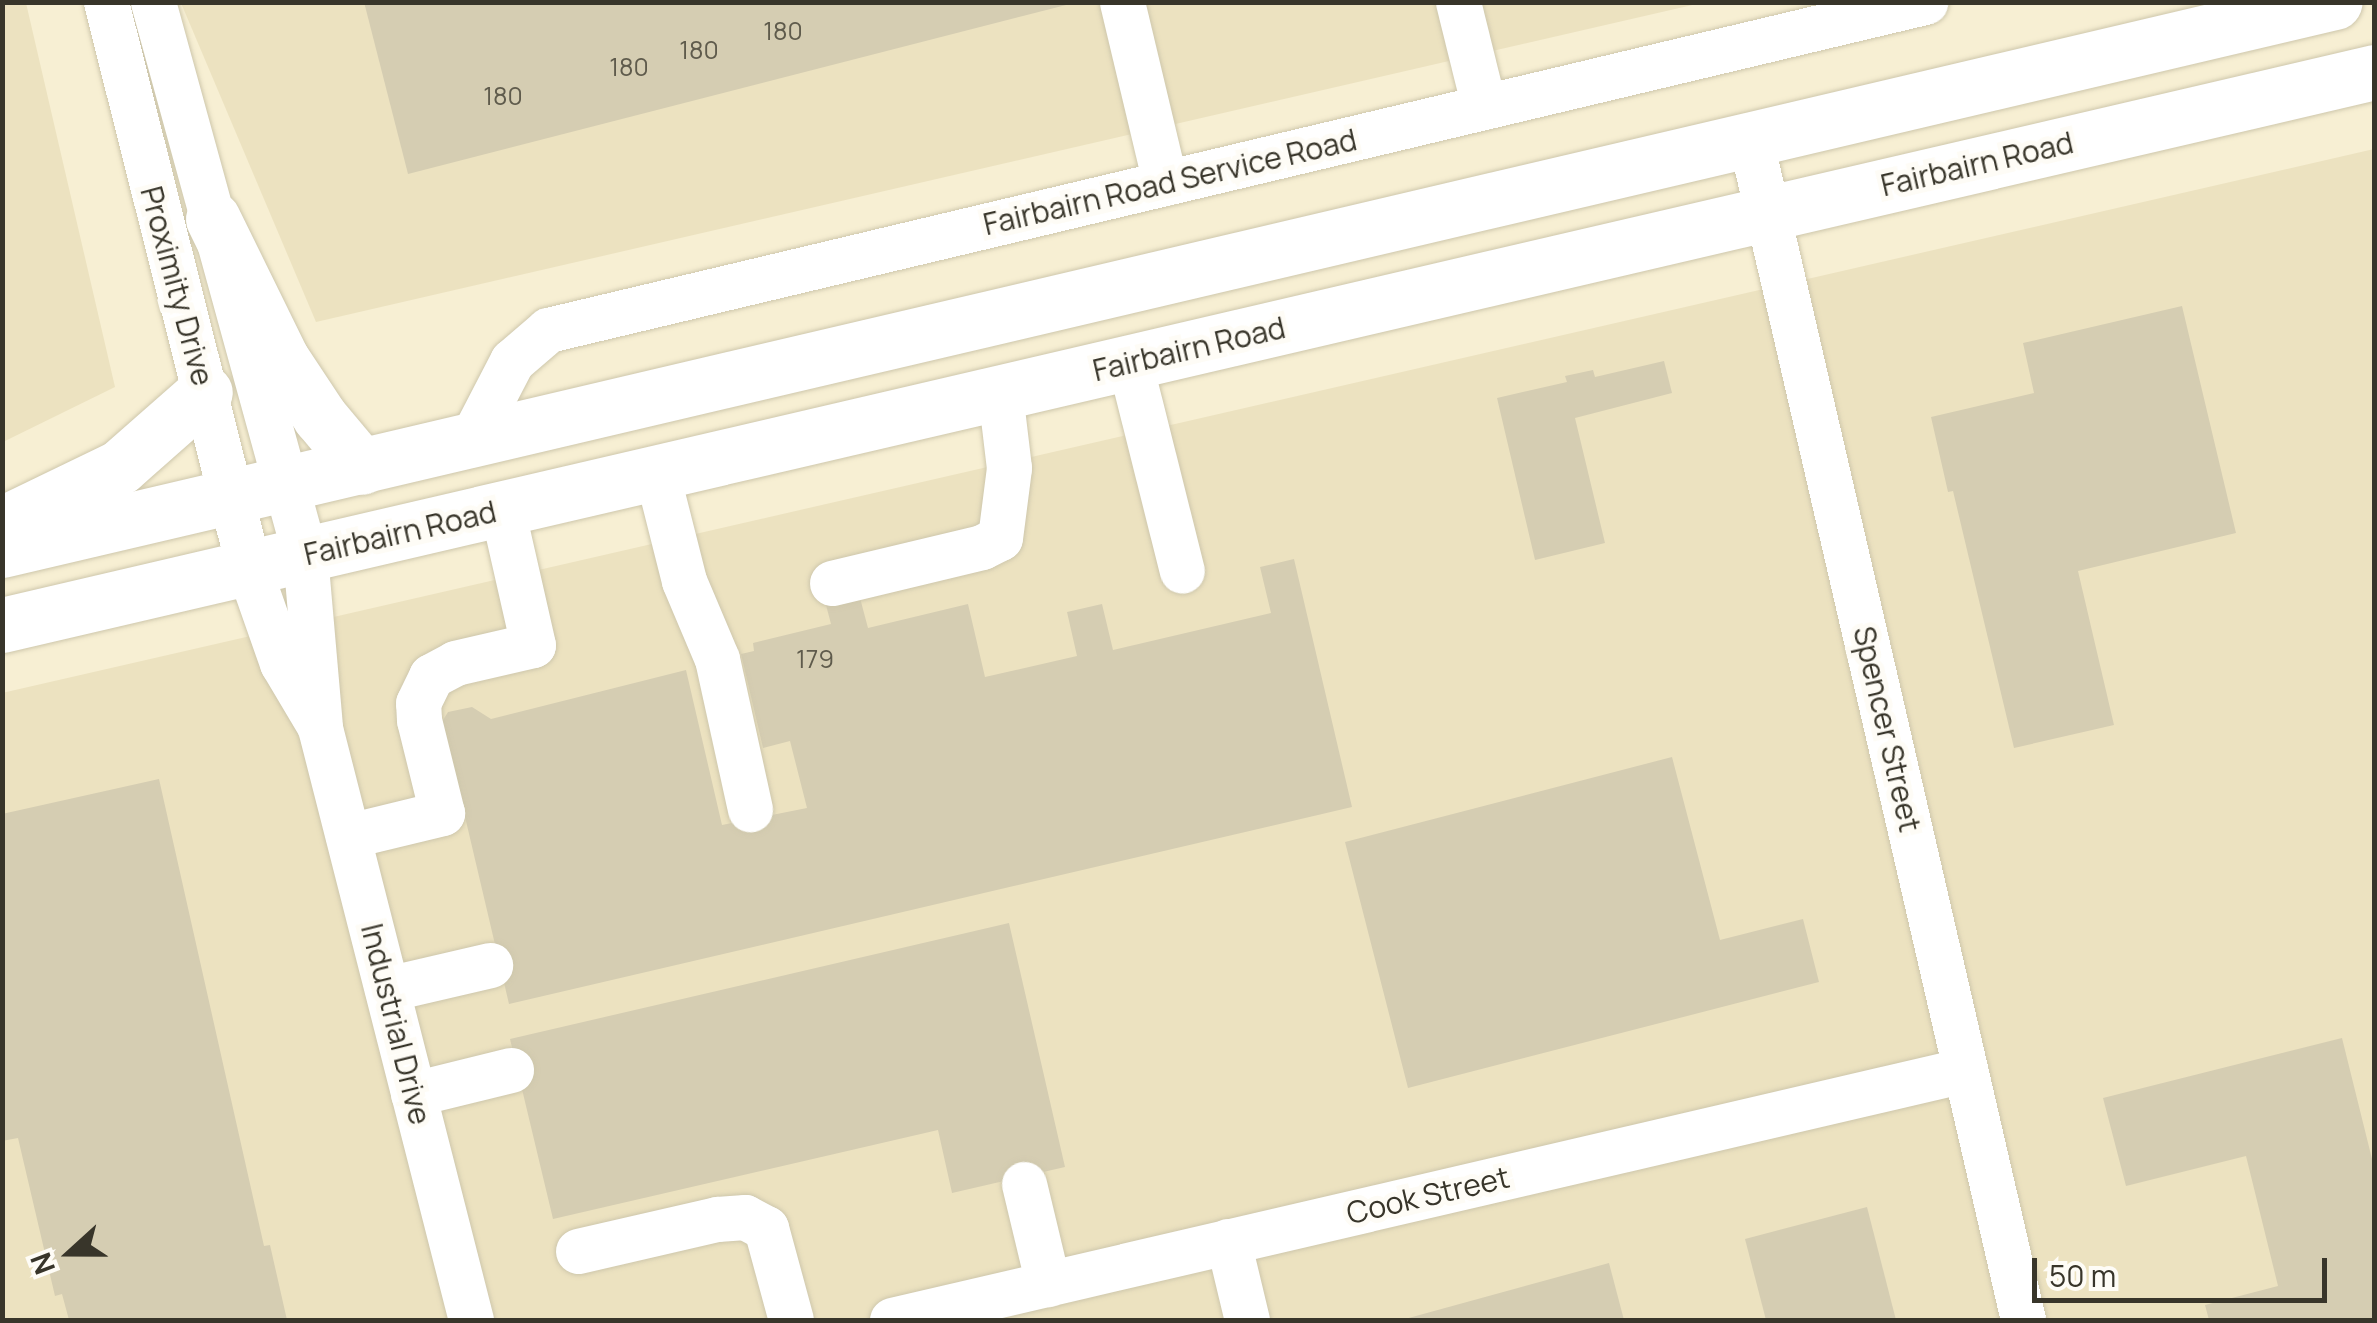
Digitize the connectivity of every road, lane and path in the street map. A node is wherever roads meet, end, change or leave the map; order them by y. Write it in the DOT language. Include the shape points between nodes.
graph roads {
  1 [pos="106,2"];
  2 [pos="153,2"];
  3 [pos="1122,2"];
  4 [pos="1458,2"];
  5 [pos="1925,2"];
  6 [pos="2334,2"];
  7 [pos="2374,72"];
  8 [pos="1484,107"];
  9 [pos="1750,138"];
  10 [pos="1165,183"];
  11 [pos="1768,213"];
  12 [pos="213,219"];
  13 [pos="1130,364"];
  14 [pos="204,392"];
  15 [pos="1000,392"];
  16 [pos="471,440"];
  17 [pos="362,467"];
  18 [pos="658,474"];
  19 [pos="287,486"];
  20 [pos="232,499"];
  21 [pos="502,509"];
  22 [pos="2,524"];
  23 [pos="2,550"];
  24 [pos="305,555"];
  25 [pos="250,569"];
  26 [pos="1182,571"];
  27 [pos="832,583"];
  28 [pos="2,626"];
  29 [pos="320,728"];
  30 [pos="750,809"];
  31 [pos="348,836"];
  32 [pos="490,964"];
  33 [pos="387,989"];
  34 [pos="511,1070"];
  35 [pos="1965,1070"];
  36 [pos="413,1094"];
  37 [pos="1024,1184"];
  38 [pos="1228,1241"];
  39 [pos="578,1251"];
  40 [pos="1048,1284"];
  41 [pos="470,1320"];
  42 [pos="790,1320"];
  43 [pos="892,1320"];
  44 [pos="1247,1320"];
  45 [pos="2024,1320"];
  1 -- 14 [label="street, Proximity Drive"];
  2 -- 12 [label="street, Proximity Drive"];
  3 -- 10 [label="street"];
  4 -- 8 [label="street"];
  5 -- 8 [label="street, Fairbairn Road Service Road"];
  6 -- 9 [label="main road"];
  7 -- 11 [label="main road, Fairbairn Road"];
  8 -- 10 [label="street, Fairbairn Road Service Road"];
  9 -- 11 [label="street, Spencer Street"];
  9 -- 16 [label="main road"];
  10 -- 16 [label="street, Fairbairn Road Service Road" via="548,330 512,361"];
  11 -- 13 [label="main road, Fairbairn Road"];
  11 -- 35 [label="street, Spencer Street"];
  12 -- 17 [label="main road" via="282,358"];
  12 -- 19 [label="street, Proximity Drive"];
  13 -- 15 [label="main road, Fairbairn Road"];
  13 -- 26 [label="street"];
  14 -- 20 [label="street, Proximity Drive"];
  14 -- 22 [label="main road" via="120,466"];
  15 -- 18 [label="main road, Fairbairn Road"];
  15 -- 27 [label="street" via="1009,468 1000,538 982,548"];
  16 -- 17 [label="main road"];
  17 -- 19 [label="main road"];
  18 -- 21 [label="main road, Fairbairn Road"];
  18 -- 30 [label="street" via="684,581 717,660"];
  19 -- 20 [label="main road"];
  19 -- 24 [label="street, Proximity Drive"];
  20 -- 23 [label="main road"];
  20 -- 25 [label="street, Proximity Drive"];
  21 -- 24 [label="main road, Fairbairn Road"];
  21 -- 31 [label="street" via="534,645 455,663 431,676 418,703 419,720 442,813"];
  24 -- 25 [label="main road, Fairbairn Road"];
  24 -- 29 [label="street, Industrial Drive"];
  25 -- 28 [label="main road, Fairbairn Road"];
  25 -- 29 [label="street, Industrial Drive" via="282,664"];
  29 -- 31 [label="street, Industrial Drive"];
  31 -- 33 [label="street, Industrial Drive"];
  32 -- 33 [label="street"];
  33 -- 36 [label="street, Industrial Drive"];
  34 -- 36 [label="street"];
  35 -- 38 [label="street, Cook Street"];
  35 -- 45 [label="street, Spencer Street"];
  36 -- 41 [label="street, Industrial Drive"];
  37 -- 40 [label="street"];
  38 -- 40 [label="street, Cook Street"];
  38 -- 44 [label="street"];
  39 -- 42 [label="street" via="745,1217 766,1228"];
  40 -- 43 [label="street, Cook Street"];
}
